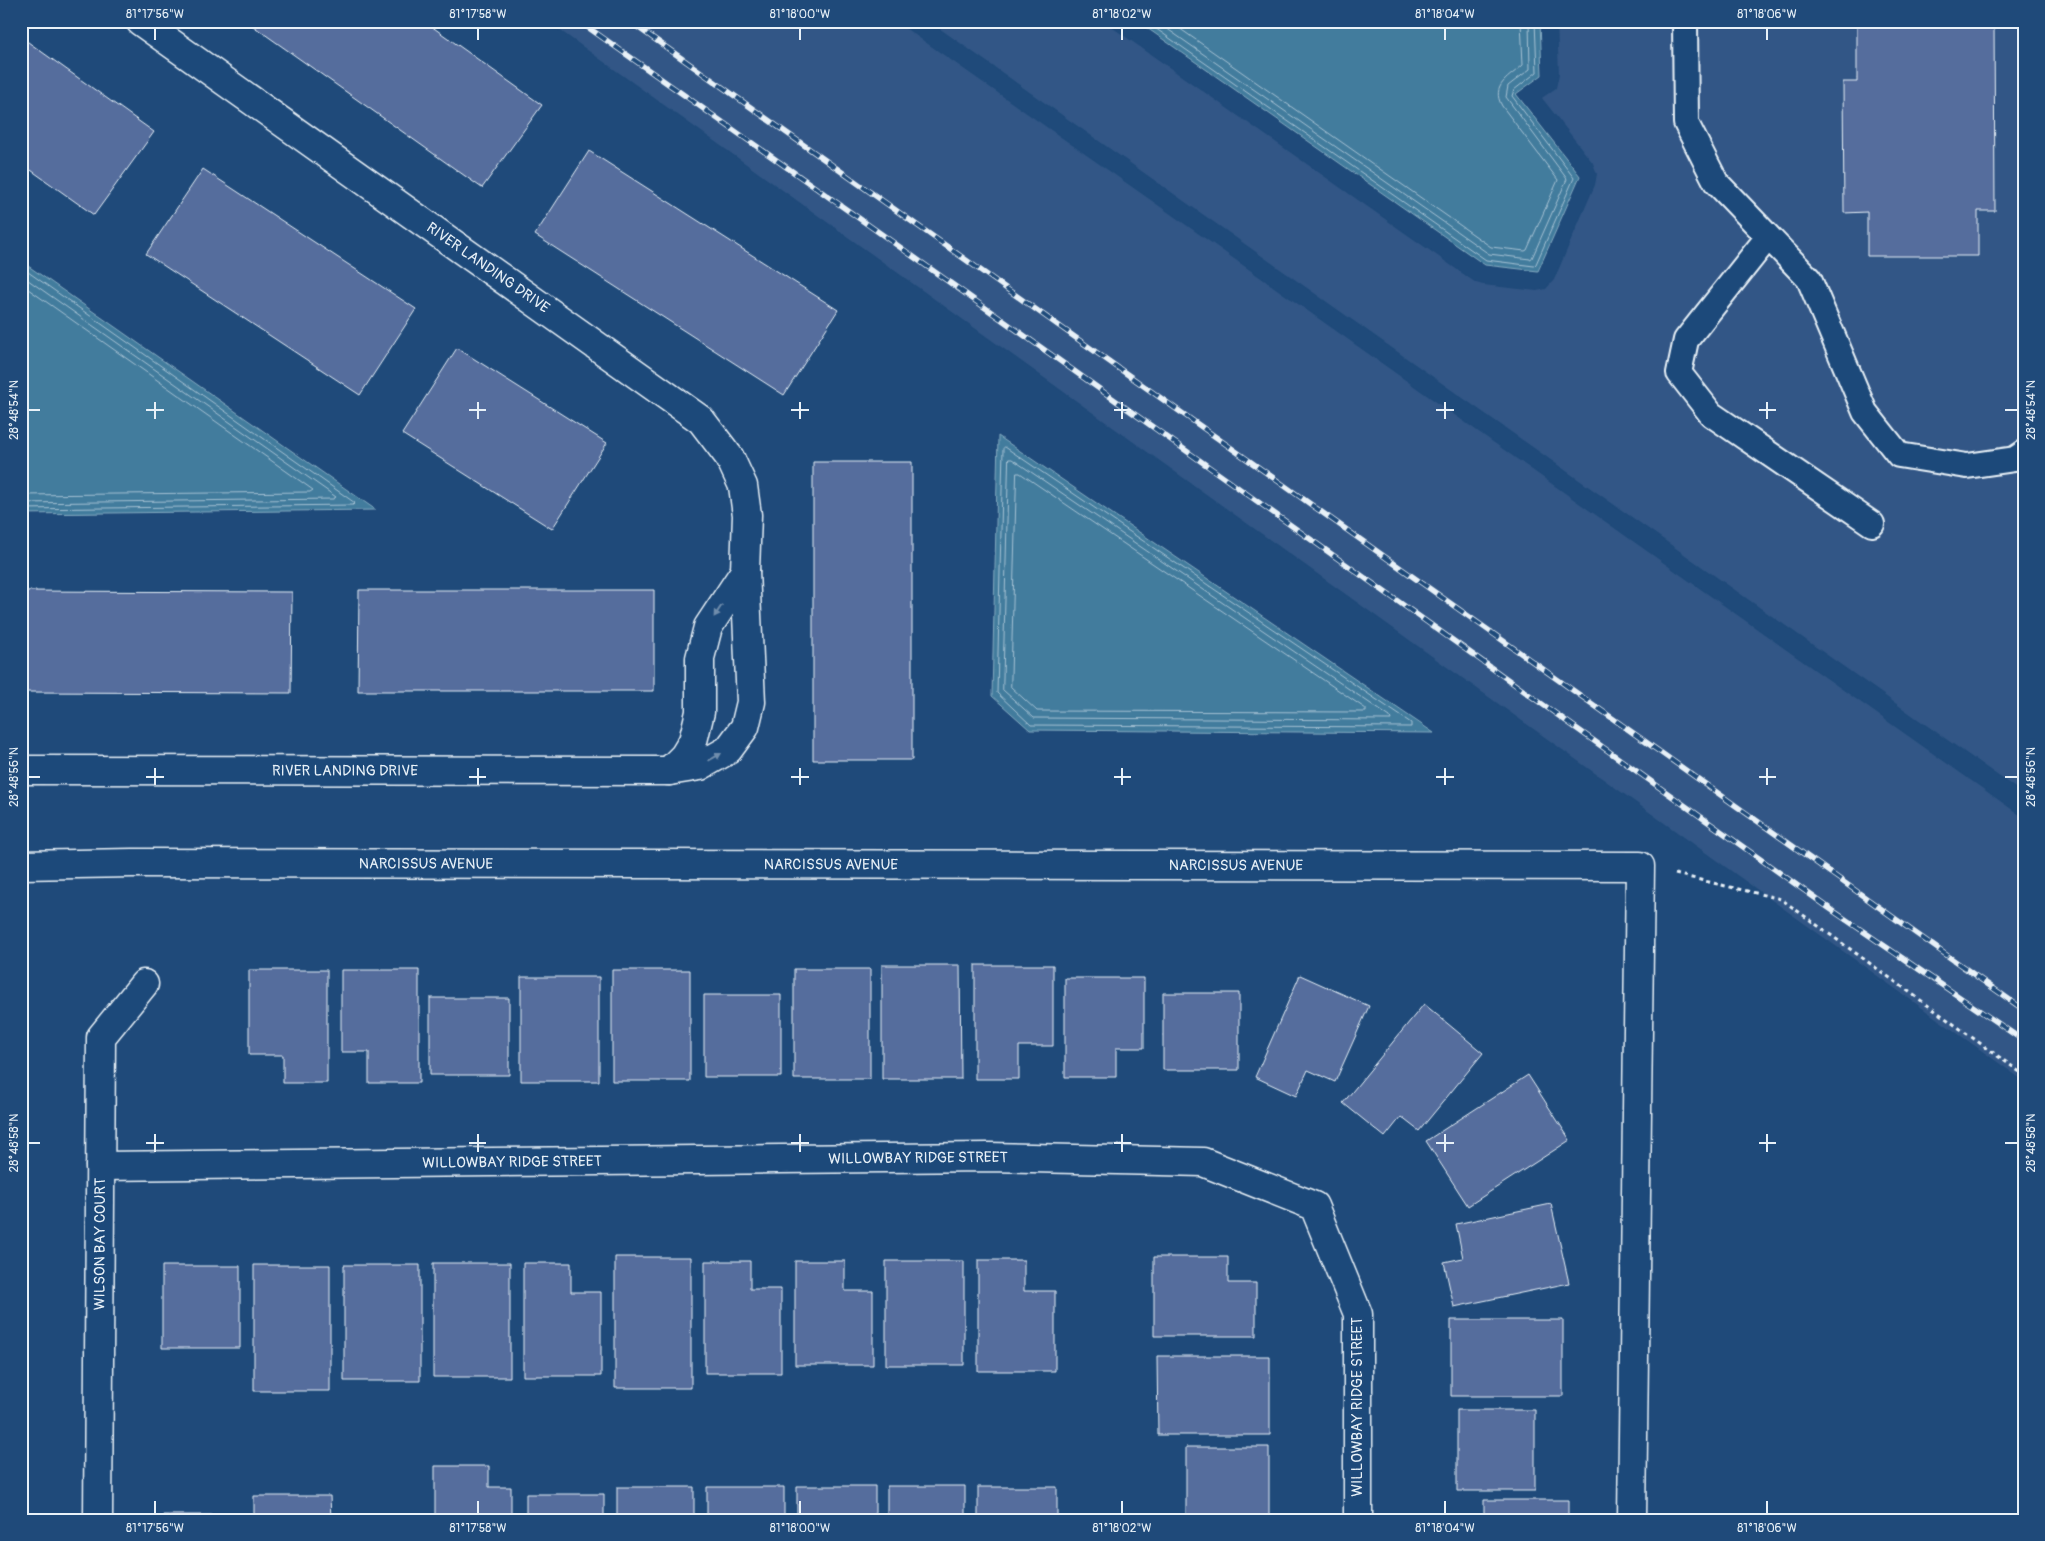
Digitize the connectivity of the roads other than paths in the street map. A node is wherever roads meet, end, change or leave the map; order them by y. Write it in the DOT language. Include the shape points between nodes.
graph roads {
  1 [pos="140,21"];
  2 [pos="1685,21"];
  3 [pos="1768,237"];
  4 [pos="2024,453"];
  5 [pos="1872,524"];
  6 [pos="745,571"];
  7 [pos="21,770"];
  8 [pos="669,771"];
  9 [pos="21,865"];
  10 [pos="144,984"];
  11 [pos="100,1166"];
  12 [pos="98,1520"];
  13 [pos="1358,1520"];
  14 [pos="1632,1520"];
  1 -- 6 [label="street, RIVER LANDING DRIVE" via="701,420 730,458 743,486 747,515"];
  2 -- 3 [label="lane" via="1686,123 1716,182"];
  3 -- 4 [label="lane" via="1809,279 1865,412 1899,455 1967,466 2015,459"];
  3 -- 5 [label="lane" via="1686,340 1679,373 1711,414"];
  6 -- 8 [label="street, one-way" via="708,627 700,658 700,712 693,741"];
  8 -- 6 [label="street, RIVER LANDING DRIVE, one-way" via="700,766 728,750 745,728 751,702"];
  7 -- 8 [label="street, RIVER LANDING DRIVE"];
  9 -- 14 [label="street, NARCISSUS AVENUE" via="1640,866"];
  10 -- 11 [label="street, WILSON BAY COURT" via="101,1037"];
  11 -- 12 [label="street, WILSON BAY COURT"];
  11 -- 13 [label="street, WILLOWBAY RIDGE STREET" via="989,1157 1203,1162 1314,1206 1358,1314"];
}
